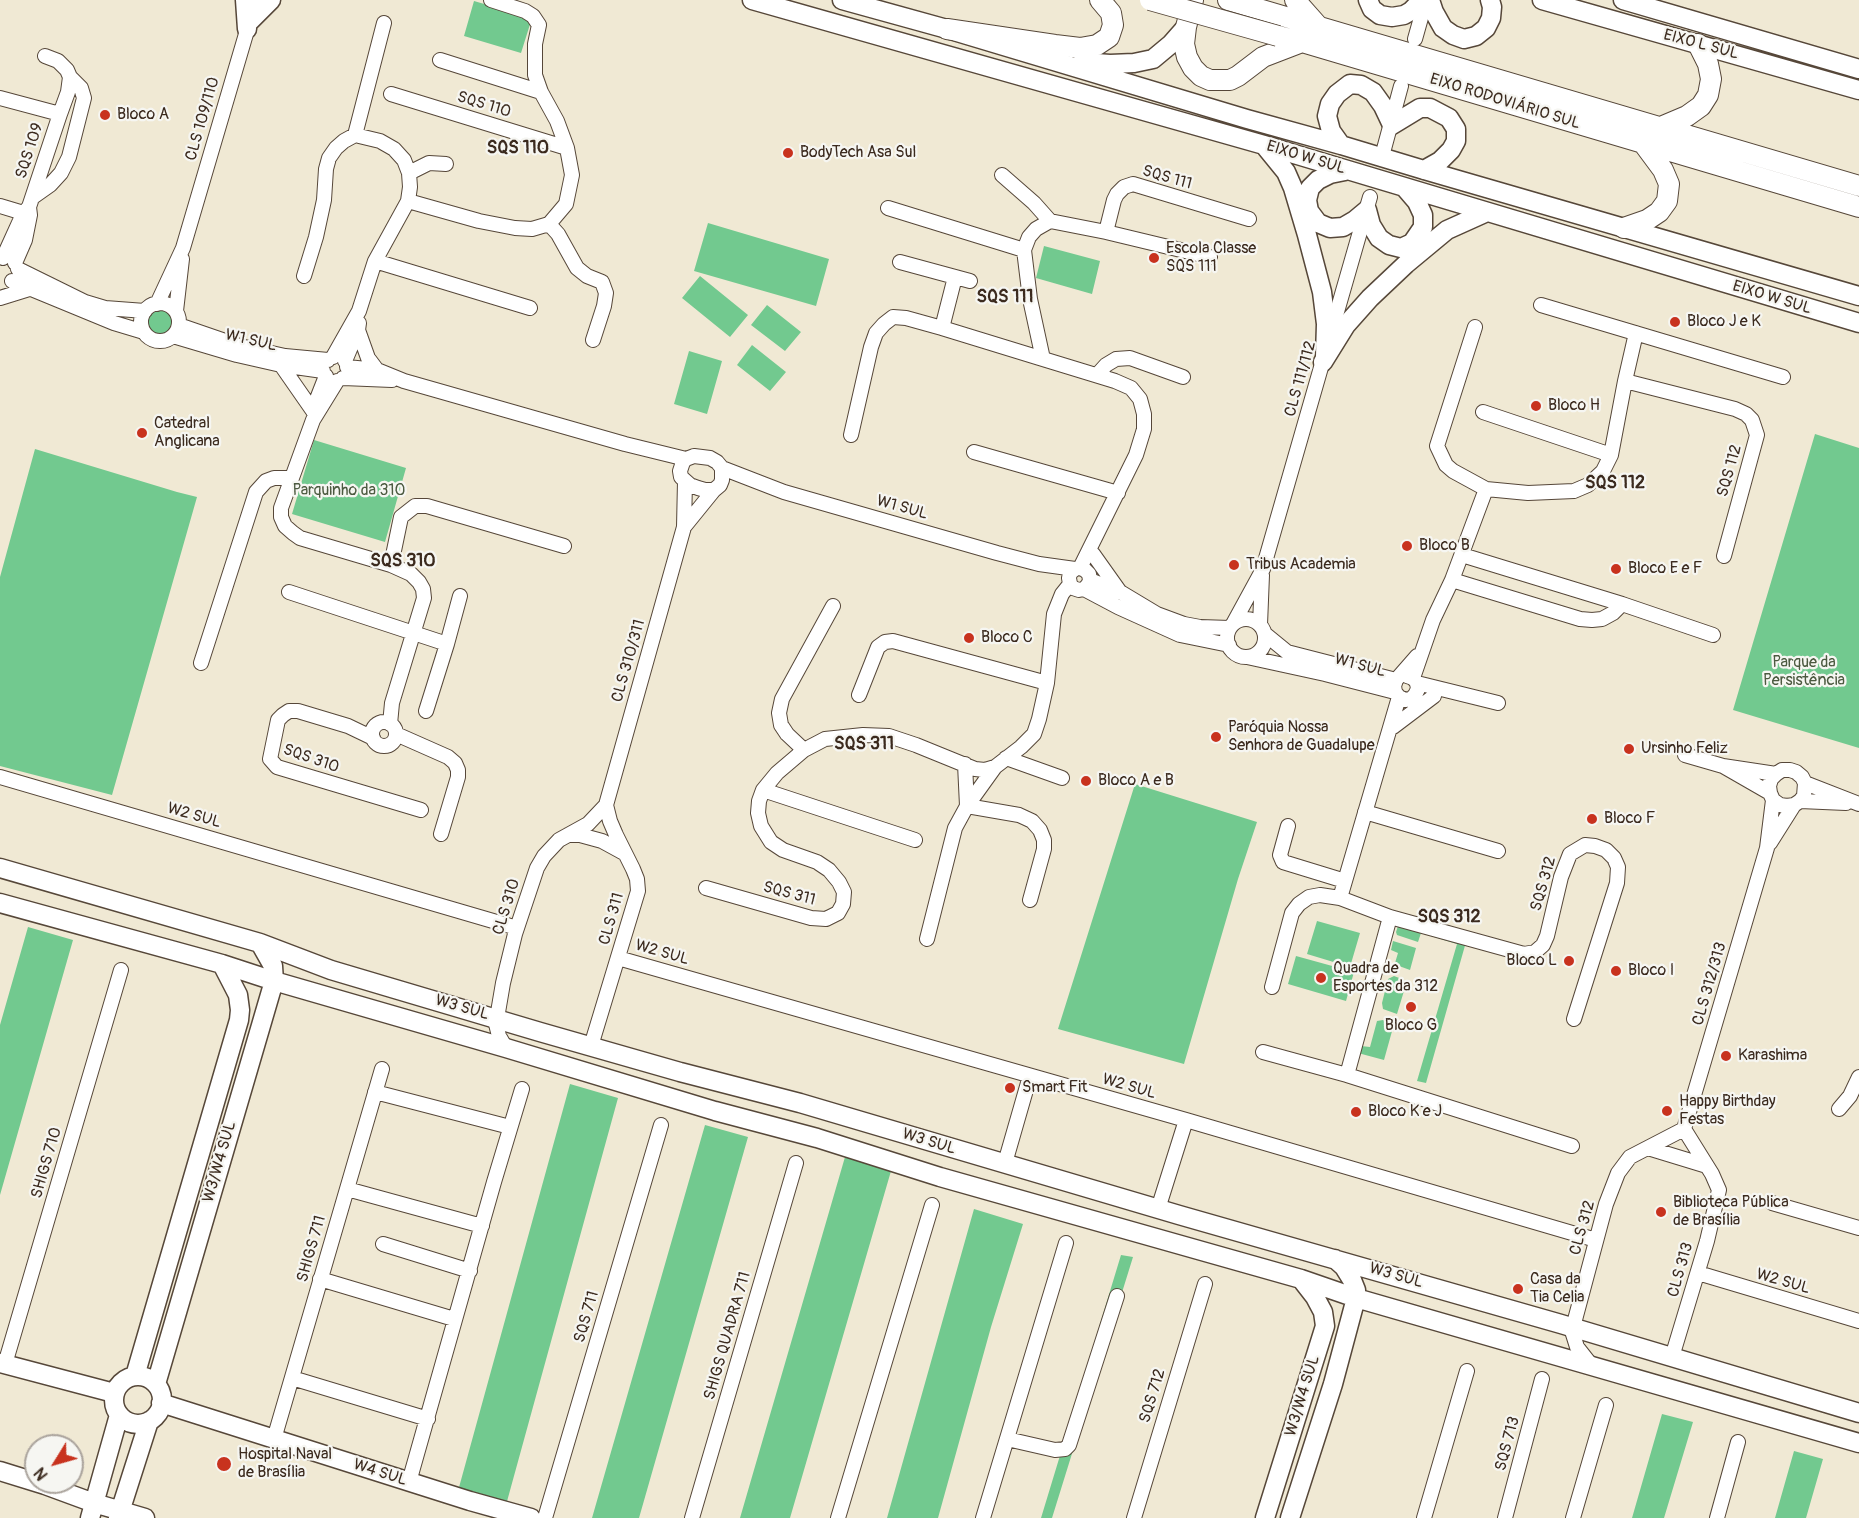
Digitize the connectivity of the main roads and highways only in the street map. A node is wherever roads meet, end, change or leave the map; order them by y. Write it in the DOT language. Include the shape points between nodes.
graph roads {
  1 [pos="245,0"];
  2 [pos="271,0"];
  3 [pos="752,0"];
  4 [pos="842,0"];
  5 [pos="1100,0"];
  6 [pos="1150,0"];
  7 [pos="1193,0"];
  8 [pos="1228,0"];
  9 [pos="1295,0"];
  10 [pos="1368,0"];
  11 [pos="1426,0"];
  12 [pos="1490,0"];
  13 [pos="1542,0"];
  14 [pos="1623,0"];
  15 [pos="1318,26"];
  16 [pos="1186,27"];
  17 [pos="947,29"];
  18 [pos="1302,42"];
  19 [pos="1698,44"];
  20 [pos="1044,59"];
  21 [pos="1859,69"];
  22 [pos="1859,90"];
  23 [pos="1661,127"];
  24 [pos="1643,143"];
  25 [pos="1264,145"];
  26 [pos="1341,145"];
  27 [pos="1424,170"];
  28 [pos="1346,171"];
  29 [pos="1859,186"];
  30 [pos="1406,188"];
  31 [pos="1859,207"];
  32 [pos="1487,212"];
  33 [pos="1624,228"];
  34 [pos="1859,296"];
  35 [pos="1859,323"];
  36 [pos="0,868"];
  37 [pos="0,903"];
  38 [pos="260,943"];
  39 [pos="222,964"];
  40 [pos="274,981"];
  41 [pos="292,986"];
  42 [pos="266,1008"];
  43 [pos="800,1103"];
  44 [pos="825,1111"];
  45 [pos="210,1118"];
  46 [pos="231,1126"];
  47 [pos="791,1130"];
  48 [pos="817,1138"];
  49 [pos="1081,1186"];
  50 [pos="185,1205"];
  51 [pos="206,1213"];
  52 [pos="1073,1216"];
  53 [pos="1335,1259"];
  54 [pos="1301,1279"];
  55 [pos="161,1287"];
  56 [pos="182,1293"];
  57 [pos="1356,1298"];
  58 [pos="1378,1304"];
  59 [pos="1348,1328"];
  60 [pos="3,1364"];
  61 [pos="135,1376"];
  62 [pos="156,1384"];
  63 [pos="114,1393"];
  64 [pos="162,1403"];
  65 [pos="1859,1413"];
  66 [pos="119,1415"];
  67 [pos="149,1421"];
  68 [pos="1292,1434"];
  69 [pos="1315,1440"];
  70 [pos="1859,1443"];
  71 [pos="0,1471"];
  72 [pos="474,1510"];
  73 [pos="92,1511"];
  74 [pos="119,1515"];
  75 [pos="145,1518"];
  76 [pos="531,1518"];
  77 [pos="1266,1518"];
  78 [pos="1290,1518"];
  1 -- 2 [label="main road" via="248,25"];
  3 -- 25 [label="main road, EIXO W SUL"];
  4 -- 17 [label="main road, EIXO W SUL"];
  5 -- 17 [label="highway" via="1113,25 1109,37 1097,45 1080,48"];
  6 -- 18 [label="highway, EIXO RODOVIÁRIO SUL, bridge"];
  7 -- 16 [label="highway"];
  8 -- 15 [label="highway, EIXO RODOVIÁRIO SUL"];
  9 -- 15 [label="highway"];
  10 -- 11 [label="main road" via="1380,15 1392,17 1404,15"];
  11 -- 12 [label="main road" via="1443,28 1464,39 1486,28 1491,18"];
  13 -- 19 [label="main road, EIXO L SUL"];
  14 -- 21 [label="main road, EIXO L SUL"];
  15 -- 23 [label="highway, EIXO RODOVIÁRIO SUL"];
  16 -- 18 [label="highway" via="1187,57 1193,68 1210,80 1230,80 1263,57"];
  16 -- 20 [label="main road" via="1153,59 1110,64"];
  17 -- 20 [label="main road, EIXO W SUL"];
  18 -- 24 [label="highway, EIXO RODOVIÁRIO SUL"];
  19 -- 22 [label="main road, EIXO L SUL"];
  19 -- 23 [label="highway" via="1708,64 1708,94 1701,106 1687,116"];
  20 -- 26 [label="main road, EIXO W SUL"];
  23 -- 29 [label="highway, EIXO RODOVIÁRIO SUL"];
  24 -- 31 [label="highway, EIXO RODOVIÁRIO SUL"];
  24 -- 33 [label="highway" via="1669,184 1667,201 1647,220"];
  25 -- 28 [label="main road, EIXO W SUL"];
  25 -- 32 [label="main road" via="1286,172 1304,226 1322,292 1326,324 1324,359 1346,325 1406,264 1447,230"];
  26 -- 27 [label="main road, EIXO W SUL"];
  26 -- 27 [label="main road" via="1331,131 1327,116 1330,104 1350,84 1362,86 1373,92 1392,125 1420,108 1430,108 1449,118 1456,141 1440,162"];
  27 -- 33 [label="main road, EIXO W SUL"];
  28 -- 30 [label="main road, EIXO W SUL"];
  28 -- 30 [label="main road" via="1330,174 1310,188 1309,211 1318,223 1330,228 1343,227 1368,204 1371,225 1379,238 1401,248 1412,243 1423,227 1423,215"];
  30 -- 32 [label="main road, EIXO W SUL"];
  32 -- 35 [label="main road, EIXO W SUL"];
  33 -- 34 [label="main road, EIXO W SUL"];
  36 -- 38 [label="main road, W3 SUL"];
  37 -- 39 [label="main road, W3 SUL"];
  38 -- 40 [label="main road" via="273,966"];
  38 -- 43 [label="main road, W3 SUL" via="331,970"];
  39 -- 40 [label="main road, W3 SUL"];
  39 -- 45 [label="main road, W3/W4 SUL" via="238,995 240,1010"];
  40 -- 41 [label="main road, W3 SUL"];
  40 -- 42 [label="main road, W3/W4 SUL"];
  41 -- 42 [label="main road"];
  41 -- 47 [label="main road, W3 SUL"];
  42 -- 46 [label="main road, W3/W4 SUL"];
  43 -- 44 [label="main road, W3 SUL"];
  43 -- 47 [label="main road" via="802,1120"];
  44 -- 48 [label="main road" via="814,1122"];
  44 -- 49 [label="main road, W3 SUL"];
  45 -- 46 [label="main road"];
  45 -- 50 [label="main road, W3/W4 SUL"];
  46 -- 51 [label="main road, W3/W4 SUL"];
  47 -- 48 [label="main road, W3 SUL"];
  48 -- 52 [label="main road, W3 SUL"];
  49 -- 52 [label="main road"];
  49 -- 53 [label="main road, W3 SUL"];
  50 -- 51 [label="main road"];
  50 -- 55 [label="main road, W3/W4 SUL"];
  51 -- 56 [label="main road, W3/W4 SUL"];
  52 -- 54 [label="main road, W3 SUL"];
  53 -- 57 [label="main road" via="1352,1280"];
  53 -- 65 [label="main road, W3 SUL"];
  54 -- 57 [label="main road, W3 SUL"];
  54 -- 68 [label="main road, W3/W4 SUL" via="1323,1312 1325,1326"];
  55 -- 56 [label="main road"];
  55 -- 61 [label="main road, W3/W4 SUL"];
  56 -- 62 [label="main road, W3/W4 SUL"];
  57 -- 58 [label="main road, W3 SUL"];
  57 -- 59 [label="main road, W3/W4 SUL"];
  58 -- 59 [label="main road" via="1363,1310"];
  58 -- 70 [label="main road, W3 SUL"];
  59 -- 69 [label="main road, W3/W4 SUL"];
  60 -- 63 [label="main road"];
  61 -- 62 [label="main road"];
  61 -- 63 [label="main road" via="119,1384"];
  62 -- 64 [label="main road"];
  63 -- 66 [label="main road"];
  64 -- 67 [label="main road"];
  64 -- 72 [label="main road, W4 SUL" via="409,1482"];
  66 -- 67 [label="main road" via="133,1423"];
  66 -- 73 [label="main road"];
  67 -- 74 [label="main road"];
  68 -- 69 [label="main road"];
  68 -- 77 [label="main road, W3/W4 SUL"];
  69 -- 78 [label="main road, W3/W4 SUL"];
  71 -- 73 [label="main road" via="45,1485"];
  72 -- 76 [label="main road, W4 SUL"];
  73 -- 74 [label="main road"];
  74 -- 75 [label="main road"];
}
